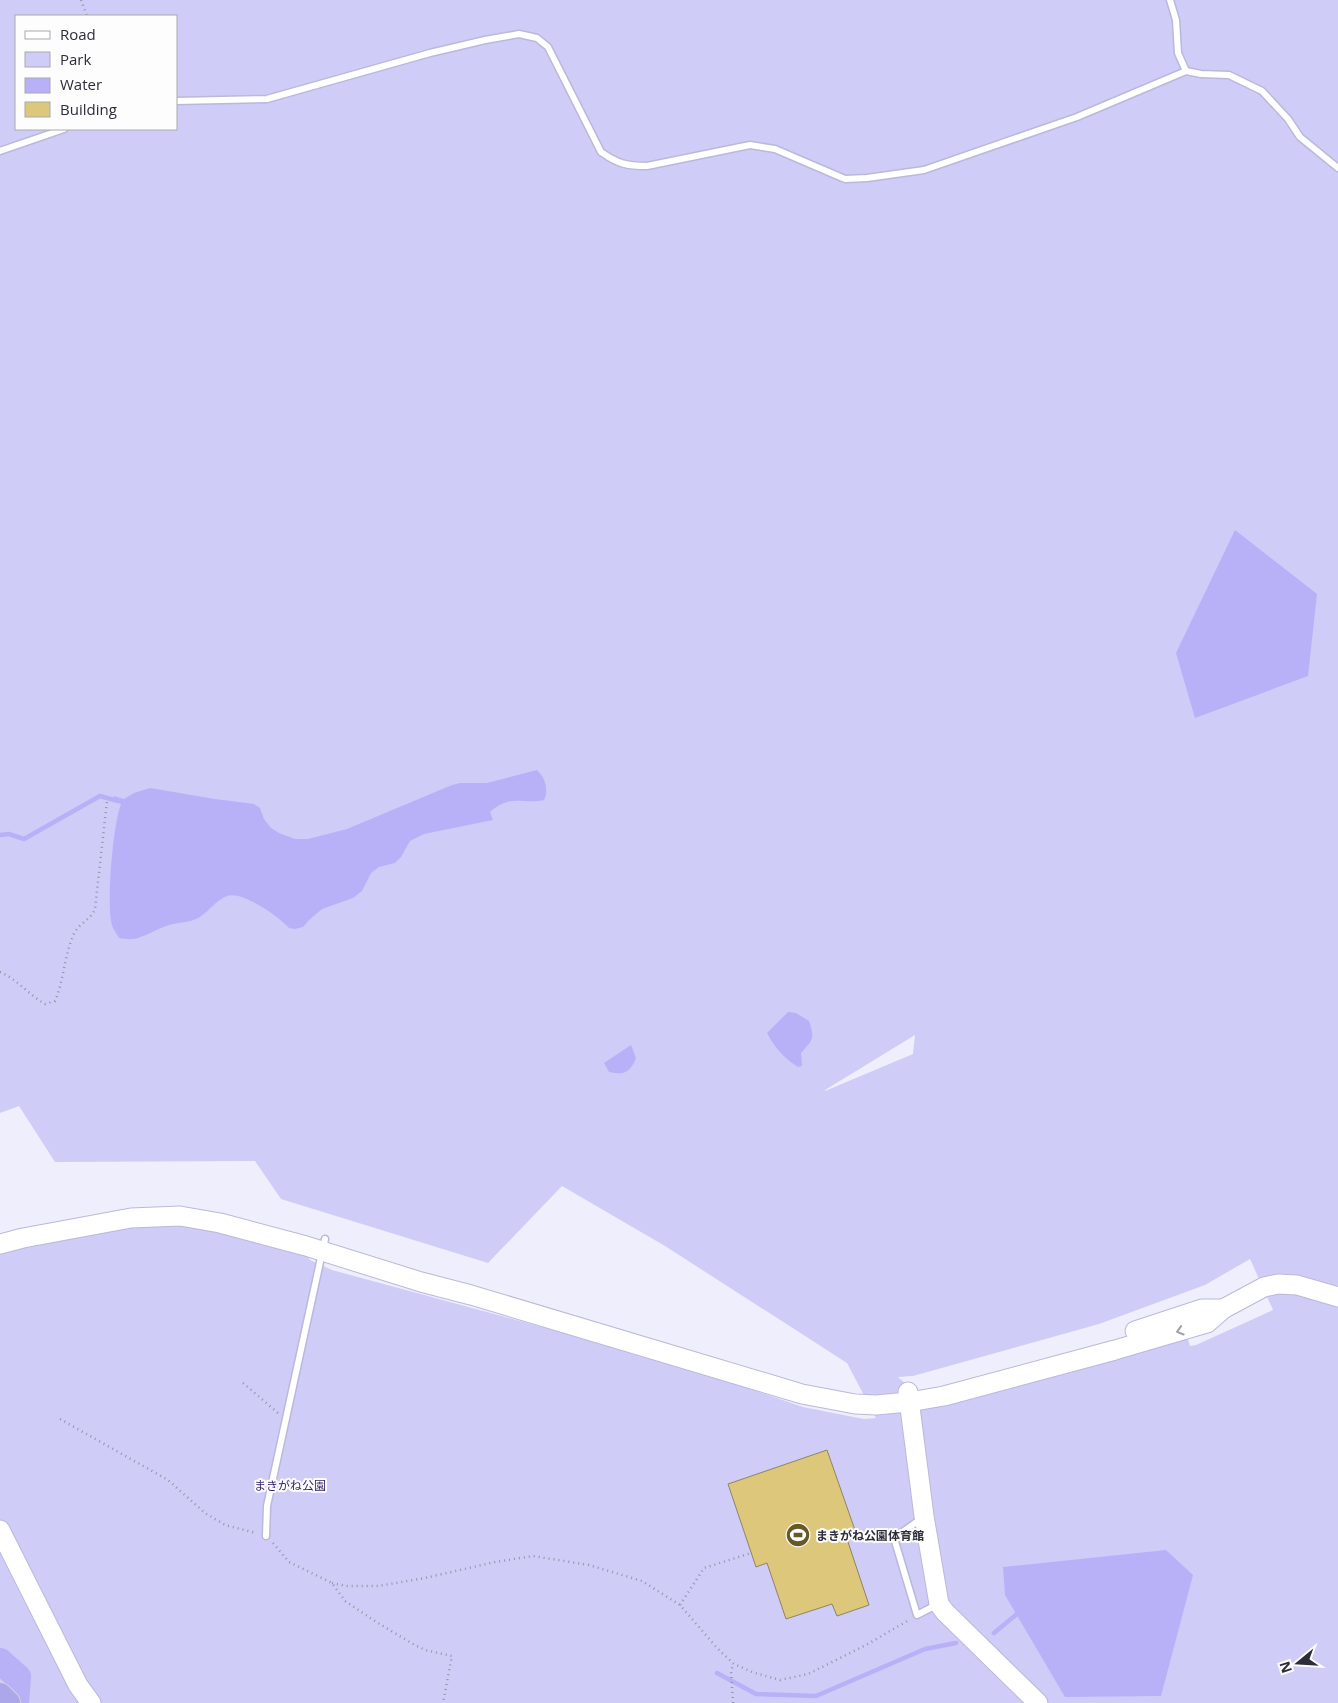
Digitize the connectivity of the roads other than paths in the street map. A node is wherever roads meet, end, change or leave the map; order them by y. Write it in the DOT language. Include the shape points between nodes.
graph roads {
  1 [pos="1170,0"];
  2 [pos="1186,71"];
  3 [pos="178,101"];
  4 [pos="61,130"];
  5 [pos="0,151"];
  6 [pos="1338,168"];
  7 [pos="0,1232"];
  8 [pos="0,1244"];
  9 [pos="323,1246"];
  10 [pos="1338,1297"];
  11 [pos="908,1397"];
  12 [pos="924,1516"];
  13 [pos="0,1530"];
  14 [pos="266,1536"];
  15 [pos="939,1604"];
  16 [pos="0,1695"];
  17 [pos="8,1703"];
  18 [pos="91,1703"];
  19 [pos="1038,1703"];
  1 -- 2 [label="lane" via="1176,20 1178,53"];
  2 -- 3 [label="lane" via="1077,117 924,170 845,179 775,149 750,145 647,166 630,166 614,161 601,152 548,46 537,38 519,34 430,53 267,99"];
  2 -- 6 [label="lane" via="1229,75 1262,91 1300,137"];
  4 -- 5 [label="lane"];
  7 -- 9 [label="street" via="131,1206 187,1204 219,1210"];
  8 -- 9 [label="street" via="131,1218 180,1216"];
  9 -- 11 [label="street" via="802,1394 876,1405"];
  9 -- 14 [label="lane" via="267,1506"];
  10 -- 11 [label="street" via="1297,1285 1264,1286 1223,1309 1207,1323 944,1396"];
  11 -- 12 [label="street"];
  12 -- 15 [label="street"];
  12 -- 15 [label="lane" via="894,1538 917,1615"];
  13 -- 18 [label="street" via="78,1685"];
  15 -- 19 [label="street"];
  16 -- 17 [label="highway"];
}
